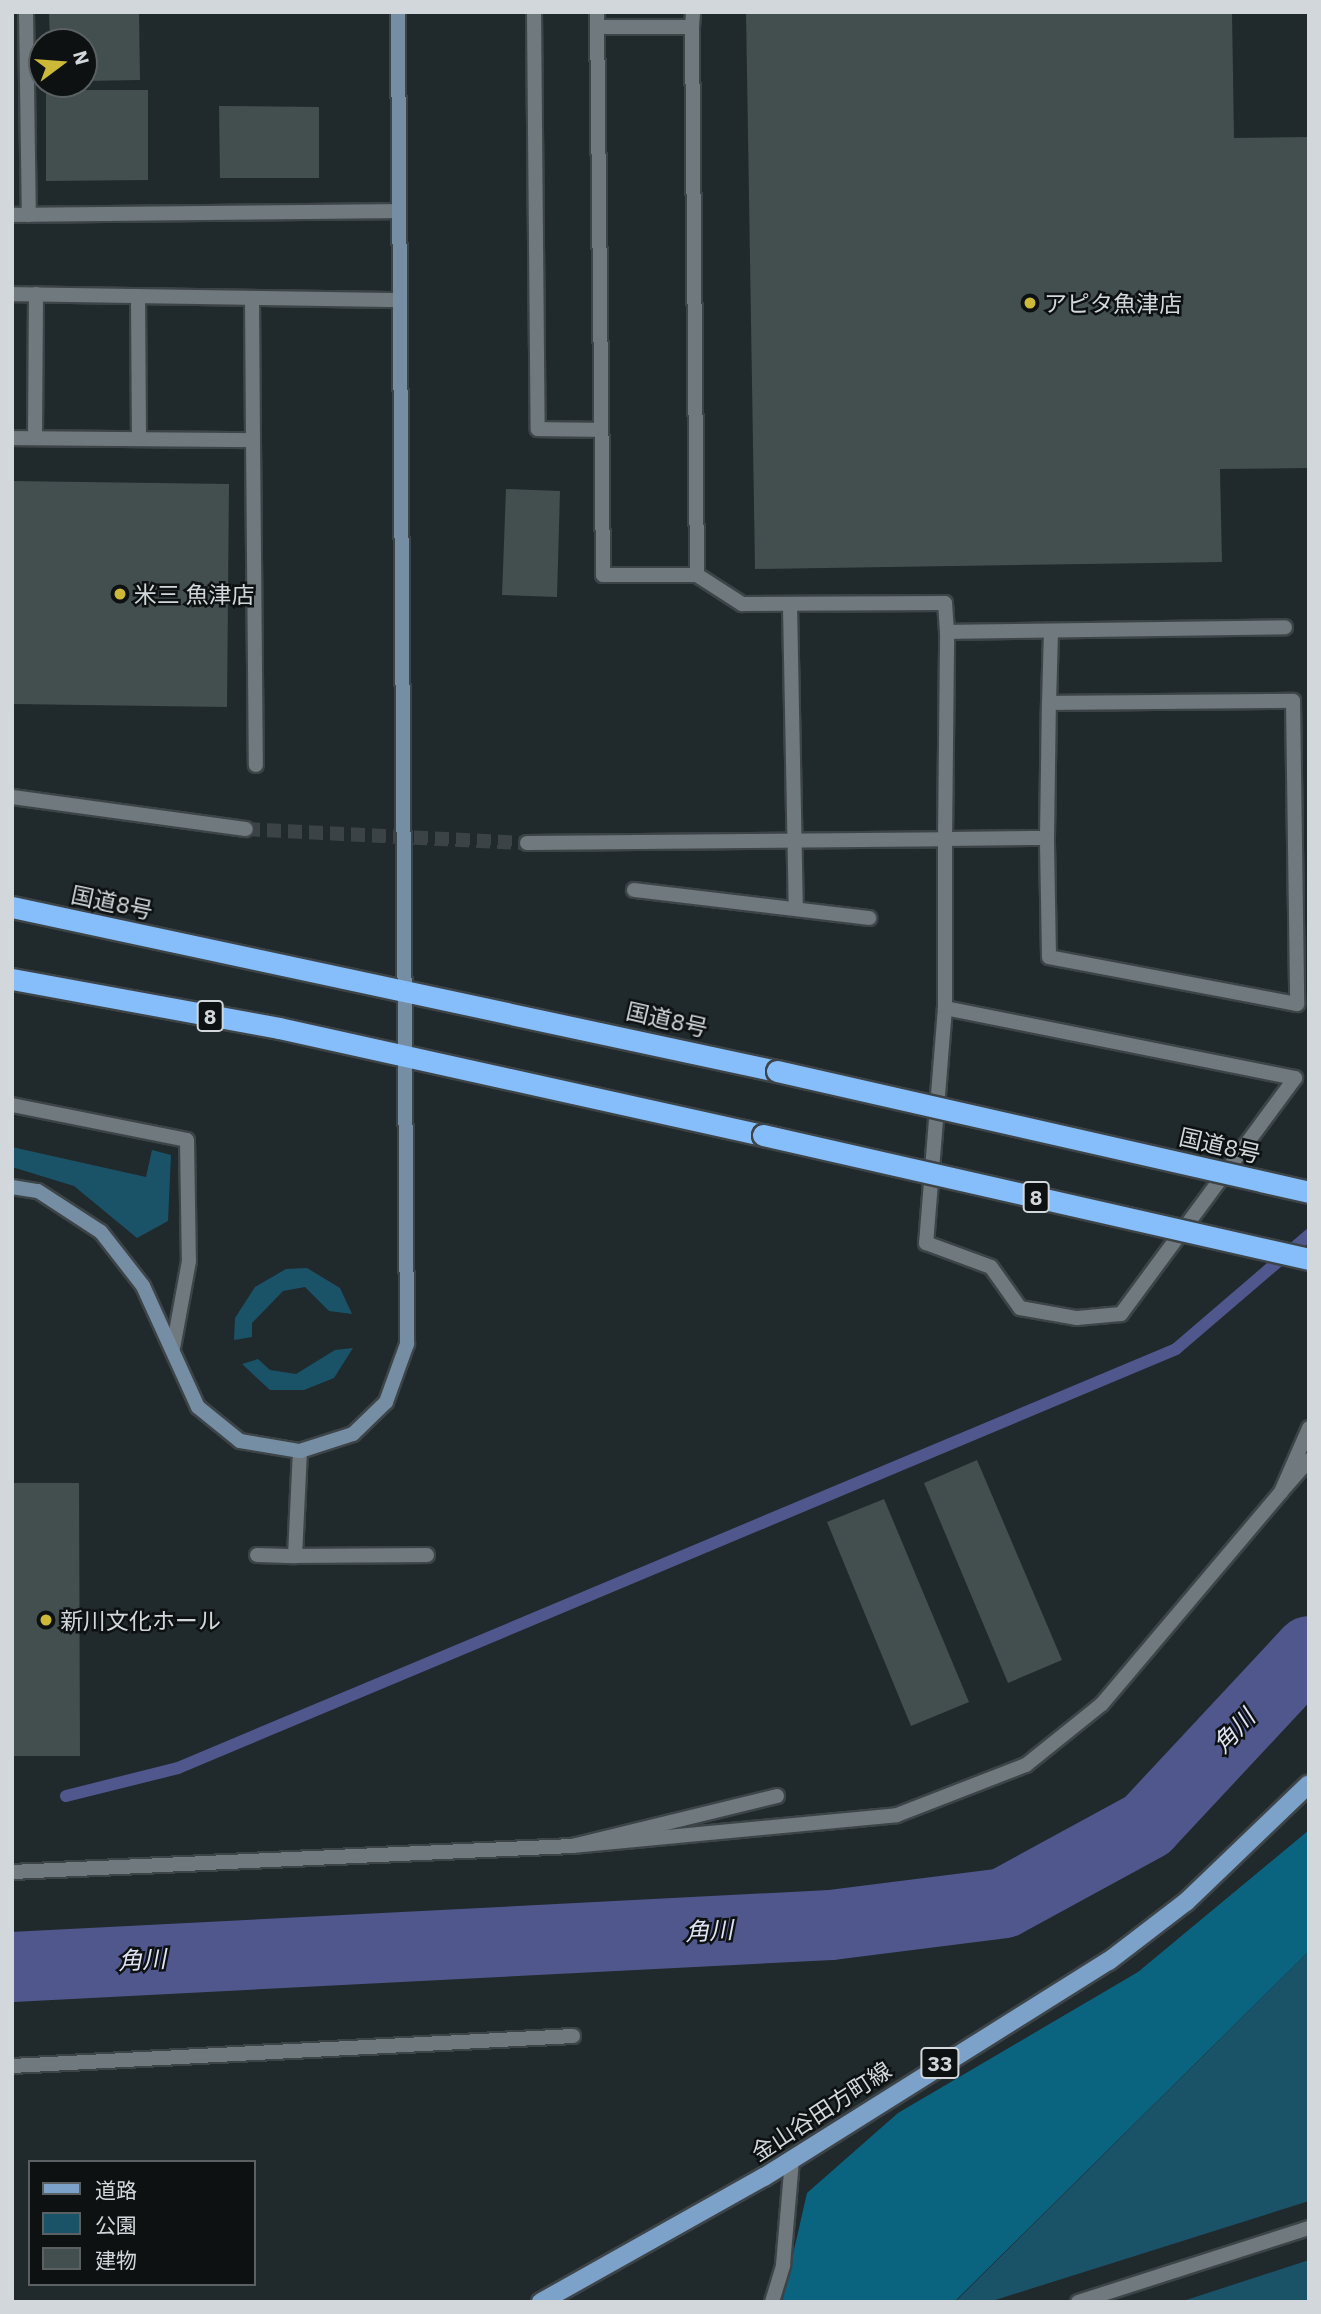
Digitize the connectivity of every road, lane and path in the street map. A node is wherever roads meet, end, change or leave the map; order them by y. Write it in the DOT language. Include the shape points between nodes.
graph roads {
  1 [pos="26,12"];
  2 [pos="398,12"];
  3 [pos="534,12"];
  4 [pos="597,19"];
  5 [pos="693,19"];
  6 [pos="398,211"];
  7 [pos="12,215"];
  8 [pos="29,215"];
  9 [pos="12,294"];
  10 [pos="36,294"];
  11 [pos="138,296"];
  12 [pos="252,298"];
  13 [pos="399,300"];
  14 [pos="601,430"];
  15 [pos="12,438"];
  16 [pos="35,438"];
  17 [pos="139,439"];
  18 [pos="253,440"];
  19 [pos="696,575"];
  20 [pos="790,605"];
  21 [pos="1285,627"];
  22 [pos="1051,631"];
  23 [pos="947,632"];
  24 [pos="1049,703"];
  25 [pos="257,765"];
  26 [pos="12,797"];
  27 [pos="246,829"];
  28 [pos="1047,838"];
  29 [pos="945,839"];
  30 [pos="794,840"];
  31 [pos="527,843"];
  32 [pos="634,890"];
  33 [pos="12,907"];
  34 [pos="796,908"];
  35 [pos="869,918"];
  36 [pos="12,979"];
  37 [pos="405,992"];
  38 [pos="945,1008"];
  39 [pos="407,1059"];
  40 [pos="12,1105"];
  41 [pos="12,1187"];
  42 [pos="1309,1192"];
  43 [pos="1309,1259"];
  44 [pos="173,1348"];
  45 [pos="1309,1428"];
  46 [pos="300,1451"];
  47 [pos="1309,1460"];
  48 [pos="1281,1493"];
  49 [pos="257,1555"];
  50 [pos="426,1555"];
  51 [pos="295,1556"];
  52 [pos="1309,1784"];
  53 [pos="777,1796"];
  54 [pos="572,1846"];
  55 [pos="12,1872"];
  56 [pos="573,2036"];
  57 [pos="12,2066"];
  58 [pos="792,2159"];
  59 [pos="1309,2228"];
  60 [pos="541,2302"];
  61 [pos="772,2302"];
  62 [pos="1078,2302"];
  1 -- 8 [label="street"];
  2 -- 6 [label="street"];
  3 -- 14 [label="street" via="538,429"];
  4 -- 5 [label="street"];
  4 -- 14 [label="street"];
  5 -- 19 [label="street"];
  6 -- 8 [label="street"];
  6 -- 13 [label="street"];
  7 -- 8 [label="street"];
  9 -- 10 [label="street"];
  10 -- 11 [label="street"];
  10 -- 16 [label="street"];
  11 -- 12 [label="street"];
  11 -- 17 [label="street"];
  12 -- 13 [label="street"];
  12 -- 18 [label="street"];
  13 -- 37 [label="street"];
  14 -- 19 [label="street" via="603,575"];
  15 -- 16 [label="street"];
  16 -- 17 [label="street"];
  17 -- 18 [label="street"];
  18 -- 25 [label="street"];
  19 -- 20 [label="street" via="743,604"];
  20 -- 23 [label="street" via="946,603"];
  20 -- 30 [label="street"];
  21 -- 22 [label="street"];
  22 -- 23 [label="street"];
  22 -- 24 [label="street"];
  23 -- 29 [label="street"];
  24 -- 28 [label="street"];
  24 -- 28 [label="street" via="1293,701 1297,1004 1049,957"];
  26 -- 27 [label="street"];
  28 -- 29 [label="street"];
  29 -- 30 [label="street"];
  29 -- 38 [label="street"];
  30 -- 31 [label="street"];
  30 -- 34 [label="street"];
  32 -- 34 [label="street"];
  33 -- 37 [label="highway, 国道8号"];
  34 -- 35 [label="street"];
  36 -- 39 [label="highway, 8"];
  37 -- 39 [label="street"];
  37 -- 42 [label="highway, 国道8号, bridge"];
  38 -- 38 [label="street" via="1066,1032 1295,1078 1122,1314 1077,1318 1020,1308 991,1267 926,1243"];
  39 -- 43 [label="highway, 8, bridge"];
  39 -- 46 [label="street" via="407,1344 386,1402 353,1434"];
  40 -- 44 [label="street" via="187,1140 189,1261"];
  41 -- 44 [label="street" via="38,1191 101,1232 143,1286"];
  44 -- 46 [label="street" via="198,1408 240,1441"];
  45 -- 48 [label="street"];
  46 -- 51 [label="street"];
  47 -- 48 [label="street"];
  48 -- 54 [label="street" via="1102,1704 1026,1765 897,1815"];
  49 -- 51 [label="street"];
  50 -- 51 [label="street"];
  52 -- 58 [label="main road, 金山谷田方町線 / 33" via="1186,1902 1109,1961"];
  53 -- 54 [label="street"];
  54 -- 55 [label="street"];
  56 -- 57 [label="street"];
  58 -- 60 [label="main road, 金山谷田方町線 / 33"];
  58 -- 61 [label="street" via="783,2265"];
  59 -- 62 [label="street"];
}
